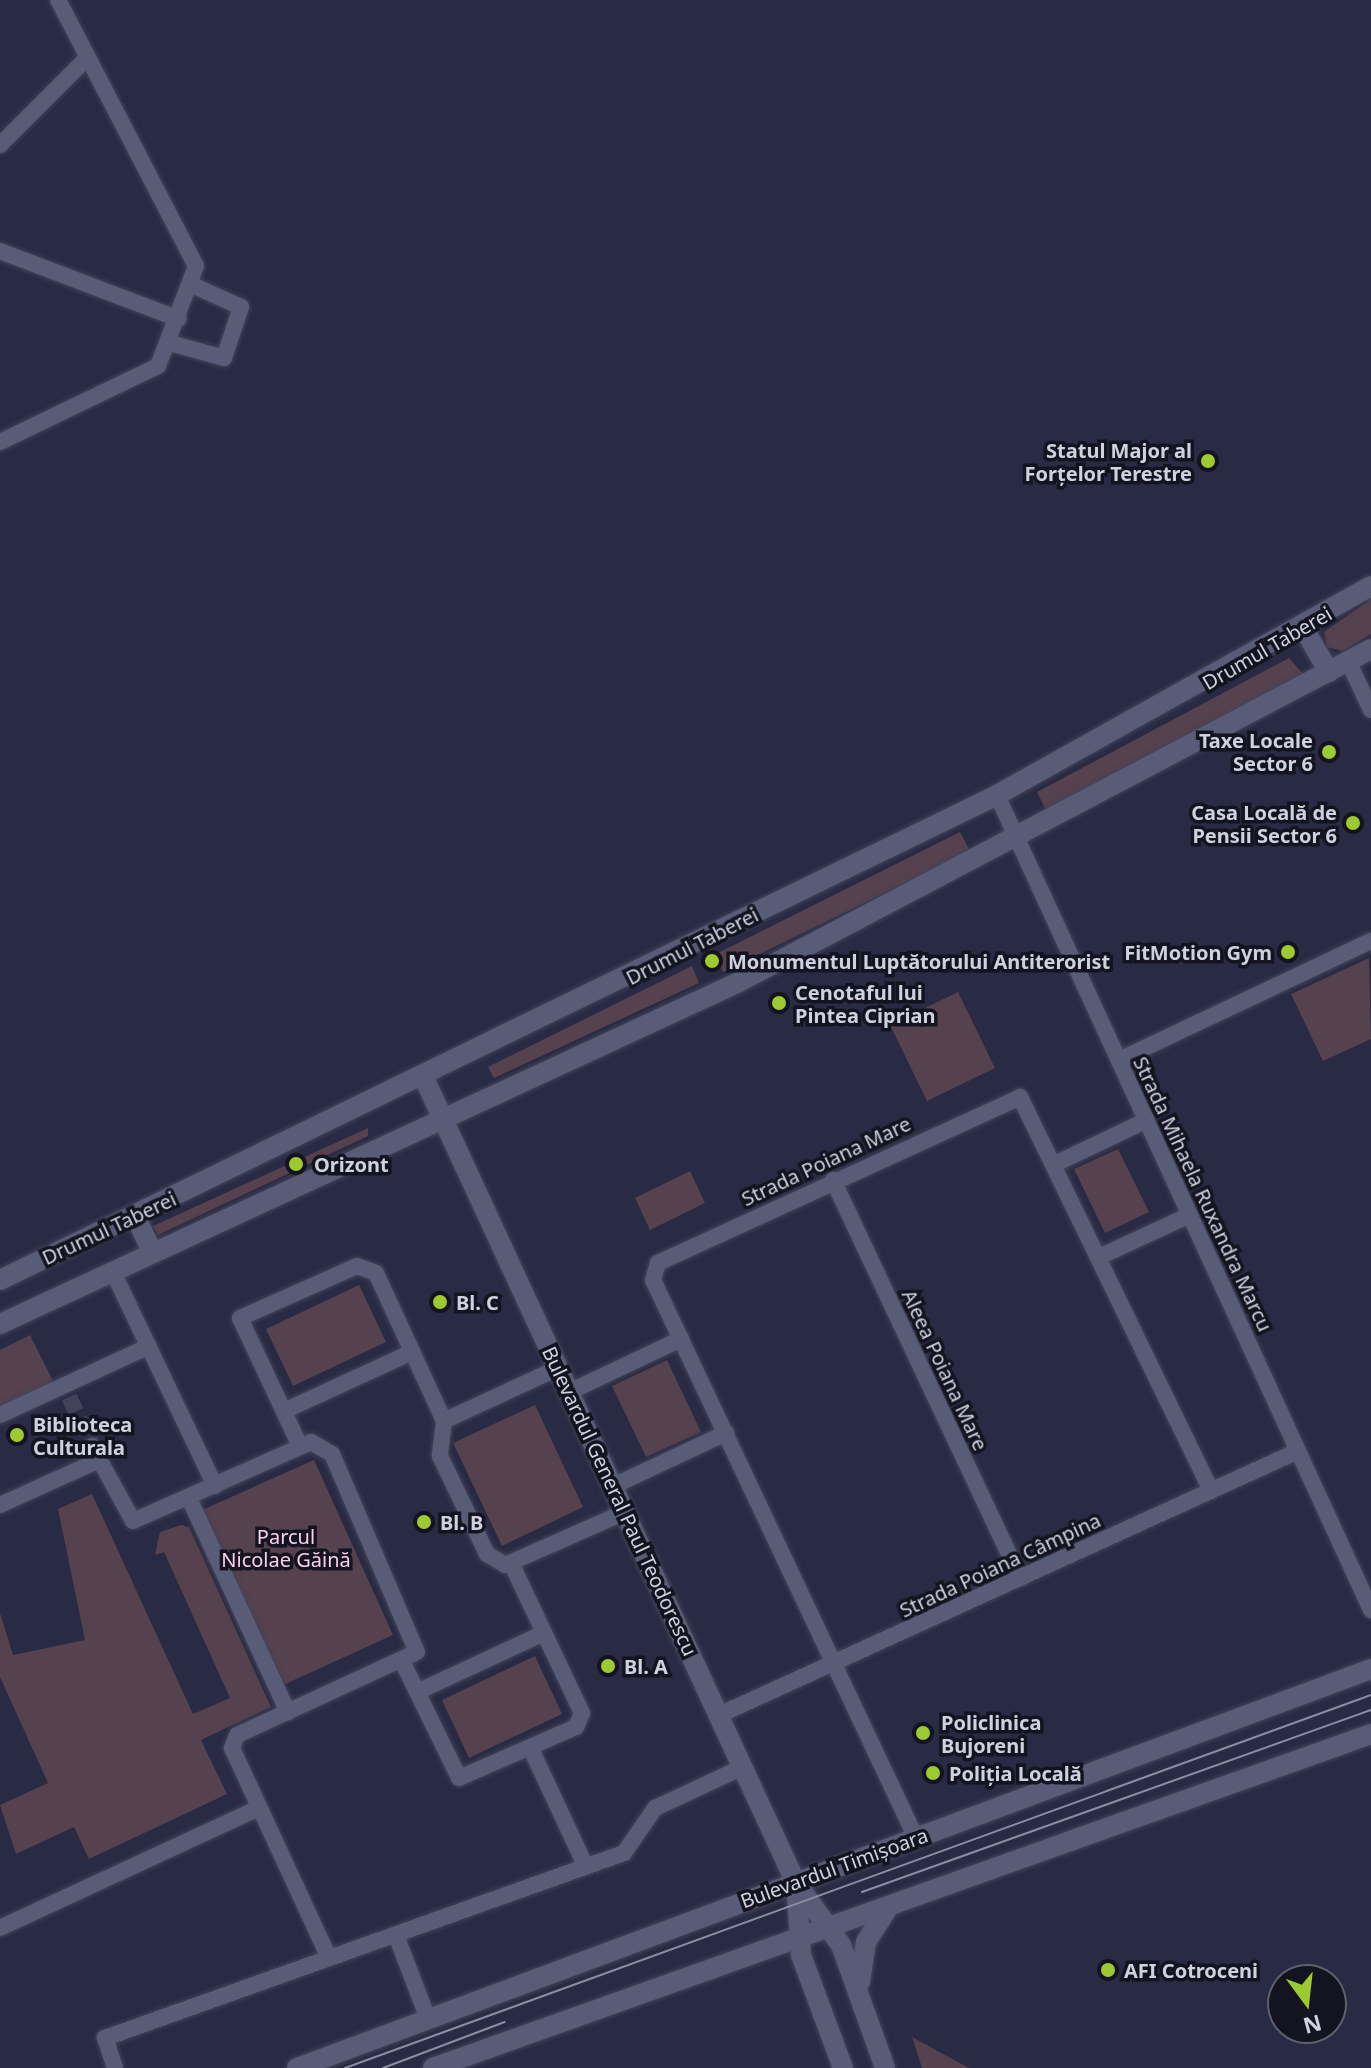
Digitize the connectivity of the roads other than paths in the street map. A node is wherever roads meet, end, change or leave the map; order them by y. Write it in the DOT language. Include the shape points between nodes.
graph roads {
  1 [pos="58,0"];
  2 [pos="87,58"];
  3 [pos="1,142"];
  4 [pos="0,251"];
  5 [pos="192,285"];
  6 [pos="179,319"];
  7 [pos="170,343"];
  8 [pos="0,442"];
  9 [pos="1371,586"];
  10 [pos="1304,629"];
  11 [pos="1371,649"];
  12 [pos="1349,663"];
  13 [pos="1329,672"];
  14 [pos="1371,710"];
  15 [pos="997,795"];
  16 [pos="1018,839"];
  17 [pos="1371,941"];
  18 [pos="1119,1060"];
  19 [pos="424,1078"];
  20 [pos="443,1119"];
  21 [pos="1147,1120"];
  22 [pos="1055,1164"];
  23 [pos="833,1180"];
  24 [pos="1190,1215"];
  25 [pos="135,1216"];
  26 [pos="153,1253"];
  27 [pos="1099,1257"];
  28 [pos="113,1272"];
  29 [pos="0,1280"];
  30 [pos="0,1324"];
  31 [pos="681,1339"];
  32 [pos="149,1346"];
  33 [pos="412,1352"];
  34 [pos="558,1368"];
  35 [pos="569,1392"];
  36 [pos="284,1411"];
  37 [pos="0,1415"];
  38 [pos="444,1421"];
  39 [pos="726,1433"];
  40 [pos="300,1446"];
  41 [pos="1298,1451"];
  42 [pos="215,1486"];
  43 [pos="613,1486"];
  44 [pos="1211,1491"];
  45 [pos="189,1498"];
  46 [pos="0,1505"];
  47 [pos="625,1512"];
  48 [pos="512,1565"];
  49 [pos="1020,1578"];
  50 [pos="1371,1610"];
  51 [pos="544,1633"];
  52 [pos="402,1661"];
  53 [pos="834,1663"];
  54 [pos="1371,1669"];
  55 [pos="417,1692"];
  56 [pos="288,1712"];
  57 [pos="719,1715"];
  58 [pos="1371,1734"];
  59 [pos="531,1749"];
  60 [pos="743,1767"];
  61 [pos="259,1808"];
  62 [pos="916,1838"];
  63 [pos="586,1867"];
  64 [pos="796,1883"];
  65 [pos="890,1906"];
  66 [pos="830,1927"];
  67 [pos="0,1928"];
  68 [pos="396,1935"];
  69 [pos="800,1937"];
  70 [pos="329,1958"];
  71 [pos="860,1994"];
  72 [pos="428,2019"];
  73 [pos="115,2068"];
  74 [pos="297,2068"];
  75 [pos="433,2068"];
  76 [pos="843,2068"];
  77 [pos="885,2068"];
  1 -- 2 [label="street"];
  2 -- 3 [label="street"];
  2 -- 5 [label="street" via="196,266"];
  4 -- 6 [label="street"];
  5 -- 6 [label="street"];
  5 -- 7 [label="street" via="241,307 224,358"];
  6 -- 7 [label="street"];
  7 -- 8 [label="street" via="158,366"];
  9 -- 10 [label="main road, Drumul Taberei"];
  10 -- 13 [label="main road"];
  10 -- 15 [label="main road, Drumul Taberei"];
  11 -- 12 [label="main road, Drumul Taberei"];
  12 -- 13 [label="main road, Drumul Taberei"];
  12 -- 14 [label="street"];
  13 -- 16 [label="main road, Drumul Taberei"];
  15 -- 16 [label="street, Strada Mihaela Ruxandra Marcu"];
  15 -- 19 [label="main road, Drumul Taberei"];
  16 -- 18 [label="street, Strada Mihaela Ruxandra Marcu"];
  16 -- 20 [label="main road, Drumul Taberei" via="739,982"];
  17 -- 18 [label="street"];
  18 -- 21 [label="street, Strada Mihaela Ruxandra Marcu"];
  19 -- 20 [label="main road, Bulevardul General Paul Teodorescu"];
  19 -- 25 [label="main road, Drumul Taberei"];
  20 -- 26 [label="main road, Drumul Taberei"];
  20 -- 34 [label="main road, Bulevardul General Paul Teodorescu"];
  21 -- 22 [label="street"];
  21 -- 24 [label="street, Strada Mihaela Ruxandra Marcu"];
  22 -- 23 [label="street, Strada Poiana Mare" via="1026,1103 1013,1096"];
  22 -- 27 [label="street, Strada Poiana Mare"];
  23 -- 31 [label="street, Strada Poiana Mare" via="658,1263 653,1280"];
  23 -- 49 [label="street, Aleea Poiana Mare"];
  24 -- 27 [label="street"];
  24 -- 41 [label="street, Strada Mihaela Ruxandra Marcu"];
  25 -- 26 [label="main road"];
  25 -- 29 [label="main road, Drumul Taberei"];
  26 -- 28 [label="main road, Drumul Taberei"];
  27 -- 44 [label="street, Strada Poiana Mare"];
  28 -- 30 [label="main road, Drumul Taberei"];
  28 -- 32 [label="street"];
  31 -- 35 [label="street"];
  31 -- 39 [label="street, Strada Poiana Mare"];
  32 -- 37 [label="street" via="66,1391"];
  32 -- 42 [label="street"];
  33 -- 36 [label="street"];
  33 -- 36 [label="street" via="371,1269 349,1268 315,1283 240,1318"];
  33 -- 38 [label="street"];
  34 -- 35 [label="main road, Bulevardul General Paul Teodorescu"];
  34 -- 38 [label="street"];
  35 -- 43 [label="main road, Bulevardul General Paul Teodorescu"];
  36 -- 40 [label="street"];
  38 -- 48 [label="street" via="440,1456 487,1554"];
  39 -- 43 [label="street"];
  39 -- 53 [label="street, Strada Poiana Mare"];
  40 -- 42 [label="street"];
  40 -- 52 [label="street" via="320,1443 332,1454 418,1641 417,1652"];
  41 -- 44 [label="street, Strada Poiana Câmpina"];
  41 -- 50 [label="street, Strada Mihaela Ruxandra Marcu"];
  42 -- 45 [label="street"];
  43 -- 47 [label="main road, Bulevardul General Paul Teodorescu"];
  44 -- 49 [label="street, Strada Poiana Câmpina"];
  45 -- 46 [label="street" via="128,1520 96,1453"];
  45 -- 56 [label="street"];
  47 -- 48 [label="street"];
  47 -- 57 [label="main road, Bulevardul General Paul Teodorescu"];
  48 -- 51 [label="street"];
  49 -- 53 [label="street, Strada Poiana Câmpina"];
  51 -- 55 [label="street"];
  51 -- 59 [label="street" via="582,1720"];
  52 -- 55 [label="street"];
  52 -- 56 [label="street"];
  53 -- 57 [label="street, Strada Poiana Câmpina"];
  53 -- 62 [label="street, Strada Poiana Mare"];
  54 -- 62 [label="main road, Bulevardul Timișoara"];
  55 -- 59 [label="street" via="459,1778"];
  56 -- 61 [label="street" via="232,1744"];
  57 -- 60 [label="main road, Bulevardul General Paul Teodorescu"];
  58 -- 65 [label="main road"];
  59 -- 63 [label="street"];
  60 -- 63 [label="street" via="661,1804 628,1851"];
  60 -- 64 [label="main road, Bulevardul General Paul Teodorescu"];
  61 -- 67 [label="street"];
  61 -- 70 [label="street"];
  62 -- 64 [label="main road, Bulevardul Timișoara"];
  63 -- 68 [label="street"];
  64 -- 66 [label="main road, Bulevardul General Paul Teodorescu"];
  64 -- 69 [label="main road, Bulevardul General Paul Teodorescu"];
  64 -- 72 [label="main road, Bulevardul Timișoara"];
  65 -- 66 [label="main road"];
  65 -- 71 [label="main road" via="861,1955"];
  66 -- 69 [label="main road"];
  66 -- 71 [label="main road, Bulevardul General Paul Teodorescu"];
  68 -- 70 [label="street"];
  68 -- 72 [label="street"];
  69 -- 75 [label="main road"];
  69 -- 76 [label="main road, Bulevardul General Paul Teodorescu"];
  70 -- 73 [label="street" via="105,2038"];
  71 -- 77 [label="main road, Bulevardul General Paul Teodorescu"];
  72 -- 74 [label="main road, Bulevardul Timișoara"];
}
